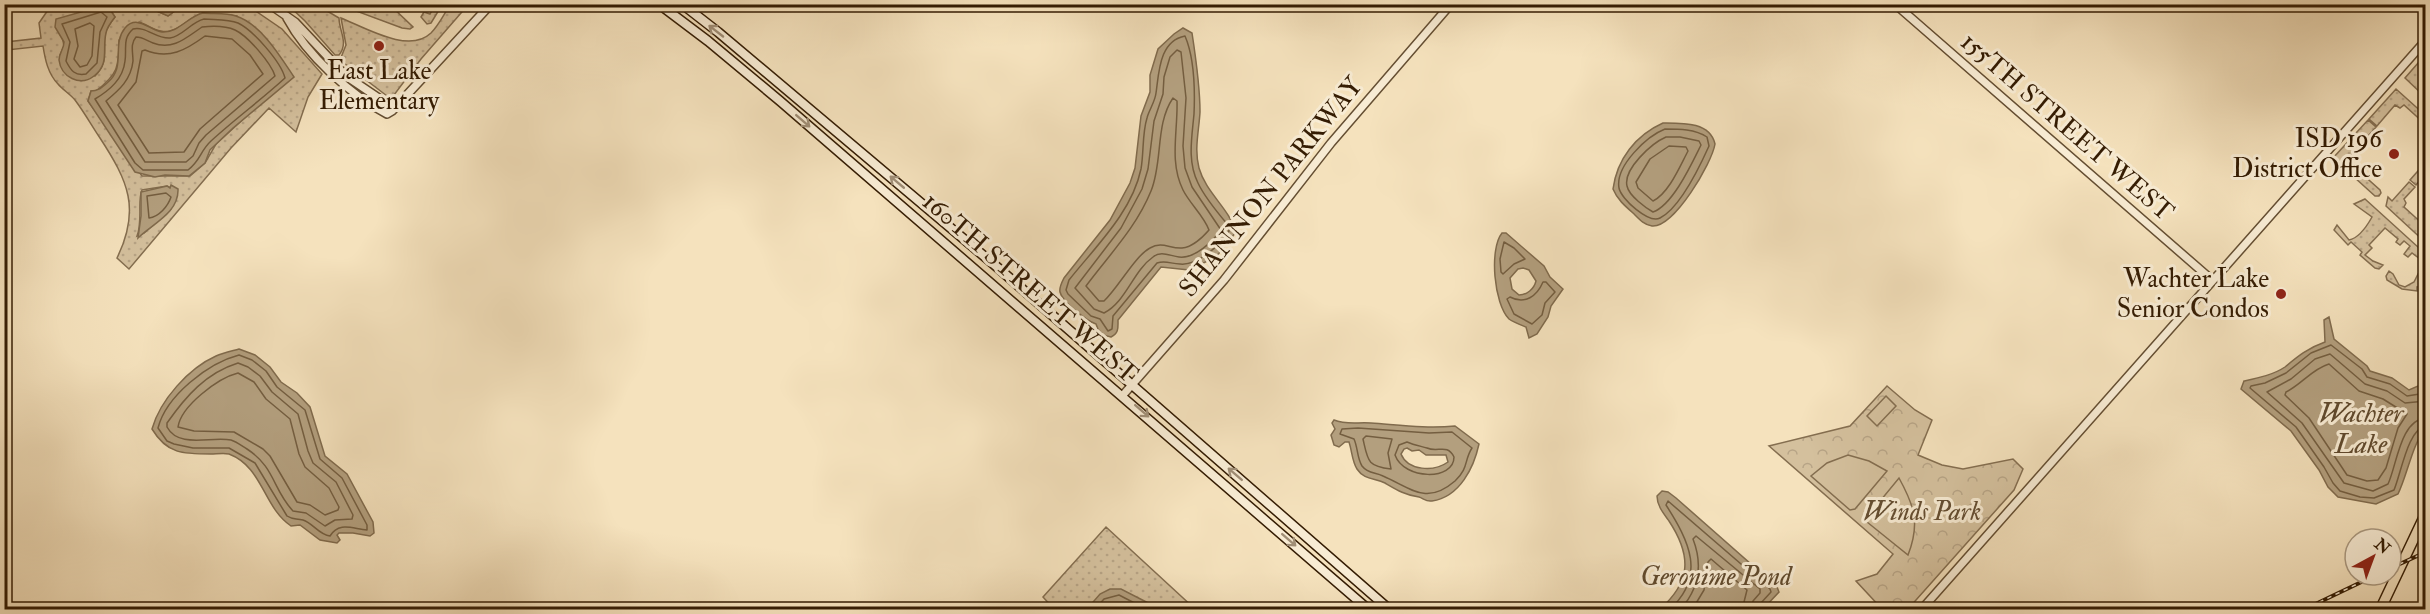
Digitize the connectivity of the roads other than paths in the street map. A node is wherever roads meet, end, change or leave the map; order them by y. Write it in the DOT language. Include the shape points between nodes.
graph roads {
  1 [pos="269,4"];
  2 [pos="492,4"];
  3 [pos="659,4"];
  4 [pos="682,4"];
  5 [pos="1451,4"];
  6 [pos="1895,4"];
  7 [pos="2426,40"];
  8 [pos="708,41"];
  9 [pos="794,95"];
  10 [pos="2212,280"];
  11 [pos="1133,386"];
  12 [pos="1123,395"];
  13 [pos="2426,513"];
  14 [pos="1369,609"];
  15 [pos="1390,609"];
  16 [pos="1921,609"];
  17 [pos="2380,609"];
  1 -- 2 [label="street" via="296,22 337,67 389,103 404,98"];
  3 -- 8 [label="main road, 160TH STREET WEST"];
  9 -- 4 [label="main road, 160TH STREET WEST, one-way"];
  5 -- 11 [label="street, SHANNON PARKWAY" via="1331,142 1230,273"];
  6 -- 10 [label="street, 155TH STREET WEST"];
  7 -- 10 [label="street"];
  8 -- 9 [label="main road" via="727,51 786,99"];
  8 -- 12 [label="main road, 160TH STREET WEST, one-way"];
  11 -- 9 [label="main road, 160TH STREET WEST, one-way"];
  10 -- 16 [label="street"];
  11 -- 12 [label="street, SHANNON PARKWAY"];
  15 -- 11 [label="main road, 160TH STREET WEST, one-way"];
  12 -- 14 [label="main road, 160TH STREET WEST, one-way"];
  13 -- 17 [label="main road"];
}
